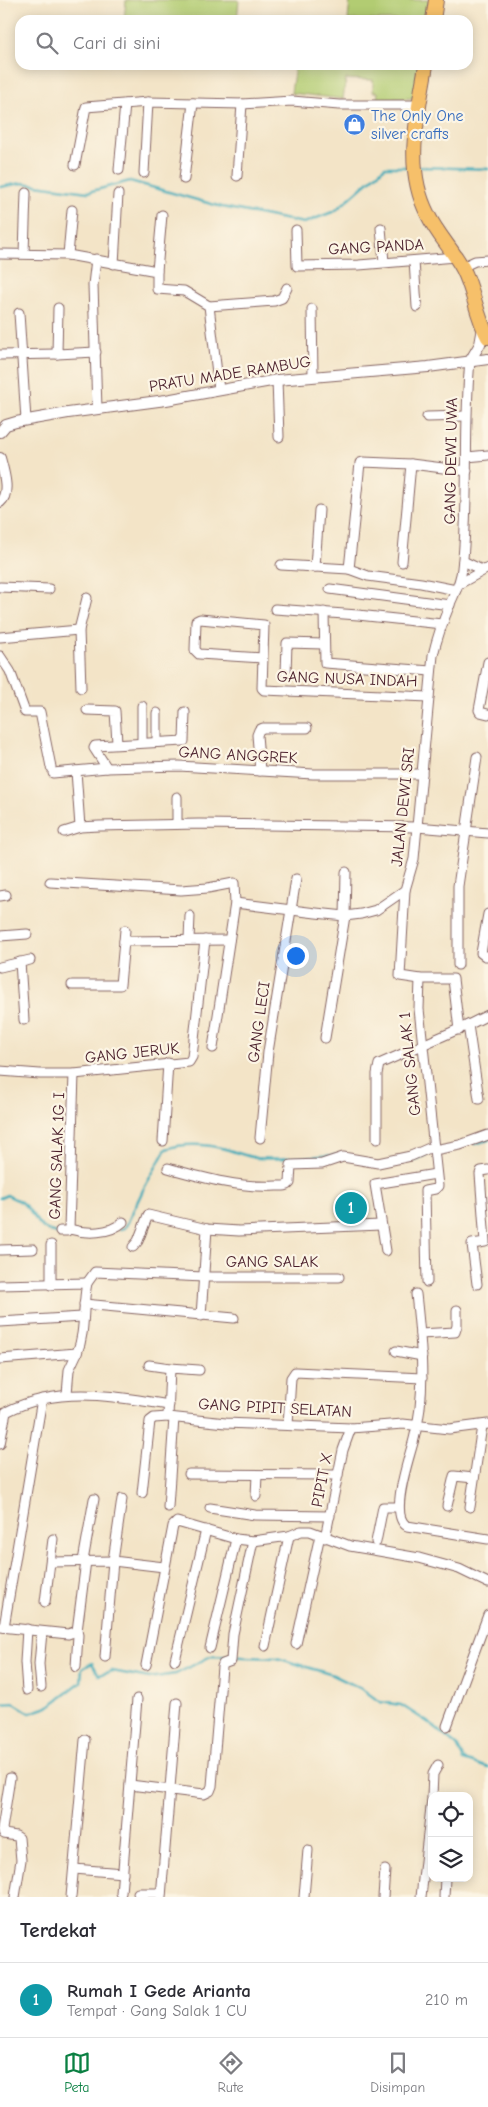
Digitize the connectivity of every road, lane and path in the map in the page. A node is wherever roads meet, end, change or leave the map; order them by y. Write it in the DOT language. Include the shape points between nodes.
graph roads {
  1 [pos="436,0"];
  2 [pos="434,15"];
  3 [pos="425,70"];
  4 [pos="148,102"];
  5 [pos="192,103"];
  6 [pos="125,104"];
  7 [pos="242,104"];
  8 [pos="419,105"];
  9 [pos="75,165"];
  10 [pos="119,170"];
  11 [pos="144,173"];
  12 [pos="237,176"];
  13 [pos="184,179"];
  14 [pos="26,193"];
  15 [pos="118,194"];
  16 [pos="72,210"];
  17 [pos="162,215"];
  18 [pos="380,228"];
  19 [pos="296,230"];
  20 [pos="24,253"];
  21 [pos="0,254"];
  22 [pos="68,255"];
  23 [pos="96,259"];
  24 [pos="488,260"];
  25 [pos="414,261"];
  26 [pos="384,262"];
  27 [pos="459,262"];
  28 [pos="114,264"];
  29 [pos="157,271"];
  30 [pos="287,288"];
  31 [pos="209,306"];
  32 [pos="417,307"];
  33 [pos="58,308"];
  34 [pos="312,309"];
  35 [pos="19,313"];
  36 [pos="486,332"];
  37 [pos="96,352"];
  38 [pos="22,354"];
  39 [pos="57,354"];
  40 [pos="0,355"];
  41 [pos="488,359"];
  42 [pos="470,362"];
  43 [pos="313,376"];
  44 [pos="277,380"];
  45 [pos="219,390"];
  46 [pos="97,409"];
  47 [pos="466,416"];
  48 [pos="427,417"];
  49 [pos="26,420"];
  50 [pos="0,430"];
  51 [pos="279,438"];
  52 [pos="488,455"];
  53 [pos="467,457"];
  54 [pos="0,458"];
  55 [pos="411,464"];
  56 [pos="467,471"];
  57 [pos="0,502"];
  58 [pos="319,510"];
  59 [pos="402,562"];
  60 [pos="463,562"];
  61 [pos="281,565"];
  62 [pos="315,567"];
  63 [pos="349,569"];
  64 [pos="485,569"];
  65 [pos="0,587"];
  66 [pos="458,588"];
  67 [pos="330,589"];
  68 [pos="49,590"];
  69 [pos="87,598"];
  70 [pos="450,605"];
  71 [pos="275,609"];
  72 [pos="324,612"];
  73 [pos="442,624"];
  74 [pos="79,630"];
  75 [pos="0,637"];
  76 [pos="323,644"];
  77 [pos="0,656"];
  78 [pos="263,658"];
  79 [pos="488,662"];
  80 [pos="431,671"];
  81 [pos="286,674"];
  82 [pos="81,688"];
  83 [pos="429,697"];
  84 [pos="142,706"];
  85 [pos="87,710"];
  86 [pos="186,712"];
  87 [pos="158,713"];
  88 [pos="488,714"];
  89 [pos="307,728"];
  90 [pos="142,742"];
  91 [pos="157,742"];
  92 [pos="117,743"];
  93 [pos="477,757"];
  94 [pos="108,768"];
  95 [pos="76,771"];
  96 [pos="260,771"];
  97 [pos="422,774"];
  98 [pos="177,797"];
  99 [pos="177,824"];
  100 [pos="80,827"];
  101 [pos="417,827"];
  102 [pos="64,832"];
  103 [pos="465,832"];
  104 [pos="488,833"];
  105 [pos="346,872"];
  106 [pos="296,879"];
  107 [pos="50,882"];
  108 [pos="405,890"];
  109 [pos="235,902"];
  110 [pos="292,910"];
  111 [pos="488,914"];
  112 [pos="190,916"];
  113 [pos="344,916"];
  114 [pos="124,930"];
  115 [pos="27,934"];
  116 [pos="0,936"];
  117 [pos="188,940"];
  118 [pos="205,940"];
  119 [pos="229,940"];
  120 [pos="124,941"];
  121 [pos="488,956"];
  122 [pos="458,965"];
  123 [pos="0,968"];
  124 [pos="420,979"];
  125 [pos="72,985"];
  126 [pos="488,1015"];
  127 [pos="24,1020"];
  128 [pos="468,1025"];
  129 [pos="459,1030"];
  130 [pos="325,1038"];
  131 [pos="422,1046"];
  132 [pos="213,1048"];
  133 [pos="168,1064"];
  134 [pos="0,1071"];
  135 [pos="74,1074"];
  136 [pos="479,1099"];
  137 [pos="488,1135"];
  138 [pos="260,1138"];
  139 [pos="377,1139"];
  140 [pos="163,1141"];
  141 [pos="434,1148"];
  142 [pos="168,1168"];
  143 [pos="488,1170"];
  144 [pos="436,1174"];
  145 [pos="123,1222"];
  146 [pos="381,1225"];
  147 [pos="70,1229"];
  148 [pos="207,1229"];
  149 [pos="60,1231"];
  150 [pos="52,1245"];
  151 [pos="133,1247"];
  152 [pos="0,1250"];
  153 [pos="33,1250"];
  154 [pos="386,1251"];
  155 [pos="204,1277"];
  156 [pos="339,1277"];
  157 [pos="427,1282"];
  158 [pos="87,1284"];
  159 [pos="477,1284"];
  160 [pos="0,1285"];
  161 [pos="51,1285"];
  162 [pos="416,1294"];
  163 [pos="84,1304"];
  164 [pos="457,1310"];
  165 [pos="201,1316"];
  166 [pos="82,1317"];
  167 [pos="234,1318"];
  168 [pos="0,1322"];
  169 [pos="420,1334"];
  170 [pos="396,1350"];
  171 [pos="77,1353"];
  172 [pos="422,1356"];
  173 [pos="0,1359"];
  174 [pos="149,1365"];
  175 [pos="170,1368"];
  176 [pos="198,1370"];
  177 [pos="422,1378"];
  178 [pos="66,1394"];
  179 [pos="42,1399"];
  180 [pos="168,1405"];
  181 [pos="171,1417"];
  182 [pos="288,1425"];
  183 [pos="485,1425"];
  184 [pos="418,1426"];
  185 [pos="351,1428"];
  186 [pos="0,1444"];
  187 [pos="188,1474"];
  188 [pos="257,1475"];
  189 [pos="338,1475"];
  190 [pos="474,1478"];
  191 [pos="142,1492"];
  192 [pos="256,1496"];
  193 [pos="94,1499"];
  194 [pos="122,1499"];
  195 [pos="399,1506"];
  196 [pos="446,1506"];
  197 [pos="168,1507"];
  198 [pos="470,1507"];
  199 [pos="210,1508"];
  200 [pos="330,1516"];
  201 [pos="206,1530"];
  202 [pos="289,1536"];
  203 [pos="322,1536"];
  204 [pos="54,1539"];
  205 [pos="236,1539"];
  206 [pos="488,1539"];
  207 [pos="253,1541"];
  208 [pos="376,1542"];
  209 [pos="84,1561"];
  210 [pos="113,1561"];
  211 [pos="51,1562"];
  212 [pos="164,1567"];
  213 [pos="488,1583"];
  214 [pos="45,1602"];
  215 [pos="488,1615"];
  216 [pos="2,1627"];
  217 [pos="27,1630"];
  218 [pos="77,1631"];
  219 [pos="42,1632"];
  220 [pos="296,1644"];
  221 [pos="265,1646"];
  222 [pos="210,1648"];
  223 [pos="105,1657"];
  224 [pos="175,1660"];
  225 [pos="146,1665"];
  226 [pos="76,1667"];
  227 [pos="41,1687"];
  228 [pos="27,1690"];
  229 [pos="137,1698"];
  230 [pos="177,1703"];
  231 [pos="446,1726"];
  232 [pos="85,1740"];
  233 [pos="438,1765"];
  234 [pos="10,1778"];
  235 [pos="130,1785"];
  236 [pos="171,1790"];
  237 [pos="432,1792"];
  238 [pos="428,1833"];
  239 [pos="308,1850"];
  240 [pos="74,1869"];
  241 [pos="385,1870"];
  242 [pos="123,1873"];
  243 [pos="445,1882"];
  244 [pos="121,1892"];
  245 [pos="138,1893"];
  246 [pos="161,1895"];
  247 [pos="16,1897"];
  248 [pos="71,1897"];
  249 [pos="304,1897"];
  250 [pos="383,1897"];
  251 [pos="421,1897"];
  252 [pos="444,1897"];
  1 -- 2 [label="highway"];
  3 -- 8 [label="highway"];
  4 -- 5 [label="street"];
  4 -- 6 [label="street"];
  4 -- 11 [label="street"];
  5 -- 7 [label="street"];
  5 -- 13 [label="street"];
  6 -- 9 [label="street" via="86,107"];
  6 -- 10 [label="street"];
  7 -- 8 [label="street" via="292,101 339,105"];
  7 -- 12 [label="street"];
  8 -- 27 [label="highway" via="414,142 416,185 428,216"];
  14 -- 20 [label="street"];
  15 -- 28 [label="street"];
  16 -- 22 [label="street"];
  17 -- 29 [label="street"];
  18 -- 26 [label="street"];
  19 -- 26 [label="street, GANG PANDA" via="297,266"];
  20 -- 21 [label="street"];
  20 -- 22 [label="street"];
  22 -- 23 [label="street"];
  23 -- 28 [label="street"];
  23 -- 37 [label="street" via="93,286"];
  24 -- 27 [label="street, GANG PANDA"];
  25 -- 26 [label="street, GANG PANDA"];
  25 -- 27 [label="street, GANG PANDA"];
  25 -- 32 [label="street"];
  27 -- 36 [label="highway"];
  28 -- 29 [label="street"];
  29 -- 31 [label="street" via="157,289 184,291"];
  30 -- 31 [label="street" via="282,298 274,301"];
  31 -- 45 [label="street"];
  33 -- 39 [label="street"];
  34 -- 43 [label="street"];
  35 -- 38 [label="street"];
  36 -- 42 [label="street"];
  37 -- 39 [label="street"];
  37 -- 46 [label="street"];
  38 -- 39 [label="street"];
  38 -- 40 [label="street"];
  38 -- 49 [label="street"];
  41 -- 42 [label="street, PRATU MADE RAMBUG"];
  42 -- 43 [label="street, PRATU MADE RAMBUG"];
  42 -- 47 [label="street, GANG DEWI UWA"];
  43 -- 44 [label="street, PRATU MADE RAMBUG"];
  44 -- 45 [label="street, PRATU MADE RAMBUG"];
  44 -- 51 [label="street"];
  45 -- 46 [label="street, PRATU MADE RAMBUG"];
  46 -- 49 [label="street, PRATU MADE RAMBUG"];
  47 -- 48 [label="street"];
  47 -- 53 [label="street, GANG DEWI UWA"];
  49 -- 50 [label="street, PRATU MADE RAMBUG"];
  52 -- 53 [label="street"];
  53 -- 56 [label="street, GANG DEWI UWA"];
  54 -- 57 [label="street" via="5,491"];
  55 -- 56 [label="street"];
  55 -- 59 [label="street"];
  55 -- 63 [label="street" via="360,463"];
  56 -- 60 [label="street, GANG DEWI UWA"];
  58 -- 62 [label="street"];
  60 -- 64 [label="street"];
  60 -- 66 [label="street, GANG DEWI UWA"];
  61 -- 62 [label="street"];
  62 -- 63 [label="street"];
  63 -- 66 [label="street" via="368,576"];
  64 -- 66 [label="street"];
  65 -- 68 [label="street"];
  66 -- 70 [label="street, JALAN DEWI SRI"];
  67 -- 70 [label="street"];
  69 -- 74 [label="street"];
  70 -- 73 [label="street, JALAN DEWI SRI"];
  71 -- 72 [label="street"];
  72 -- 73 [label="street"];
  72 -- 76 [label="street"];
  73 -- 80 [label="street, JALAN DEWI SRI"];
  74 -- 75 [label="street"];
  74 -- 82 [label="street"];
  76 -- 80 [label="street" via="326,664"];
  76 -- 81 [label="street" via="287,643"];
  77 -- 95 [label="street, GANG ANGGREK" via="10,671 25,712 40,712 52,770"];
  78 -- 78 [label="street" via="199,654 195,650 196,621 264,624"];
  78 -- 83 [label="street, GANG NUSA INDAH" via="263,689"];
  79 -- 88 [label="street" via="479,710"];
  80 -- 83 [label="street, JALAN DEWI SRI"];
  83 -- 97 [label="street, JALAN DEWI SRI"];
  84 -- 90 [label="street"];
  85 -- 92 [label="street" via="115,712"];
  86 -- 91 [label="street" via="184,741"];
  87 -- 91 [label="street"];
  89 -- 96 [label="street" via="259,730"];
  90 -- 91 [label="street"];
  90 -- 92 [label="street"];
  92 -- 94 [label="street" via="94,747"];
  93 -- 103 [label="street"];
  94 -- 95 [label="street, GANG ANGGREK"];
  94 -- 96 [label="street, GANG ANGGREK" via="179,766"];
  95 -- 100 [label="street"];
  96 -- 97 [label="street, GANG ANGGREK"];
  97 -- 101 [label="street, JALAN DEWI SRI"];
  98 -- 99 [label="street"];
  99 -- 100 [label="street"];
  99 -- 101 [label="street"];
  100 -- 102 [label="street"];
  101 -- 103 [label="street"];
  101 -- 108 [label="street, JALAN DEWI SRI" via="412,871"];
  103 -- 104 [label="street"];
  103 -- 122 [label="street" via="458,886"];
  105 -- 113 [label="street"];
  106 -- 110 [label="street, GANG LECI"];
  107 -- 109 [label="street" via="181,890 232,882 236,886"];
  108 -- 113 [label="street, JALAN DEWI SRI" via="376,910"];
  108 -- 124 [label="street" via="400,976"];
  109 -- 110 [label="street, JALAN DEWI SRI"];
  109 -- 119 [label="street"];
  110 -- 113 [label="street, JALAN DEWI SRI"];
  110 -- 138 [label="street, GANG LECI" via="268,1052"];
  111 -- 121 [label="street" via="481,953"];
  112 -- 117 [label="street"];
  113 -- 130 [label="street"];
  114 -- 120 [label="street"];
  115 -- 116 [label="street"];
  117 -- 118 [label="street"];
  117 -- 120 [label="street"];
  118 -- 119 [label="street"];
  118 -- 133 [label="street, GANG JERUK" via="191,1060"];
  119 -- 132 [label="street"];
  120 -- 125 [label="street" via="120,985"];
  123 -- 127 [label="street" via="25,961"];
  124 -- 129 [label="street" via="454,980"];
  124 -- 131 [label="street, GANG SALAK 1"];
  126 -- 128 [label="street"];
  128 -- 129 [label="street"];
  128 -- 136 [label="street"];
  129 -- 131 [label="street"];
  131 -- 139 [label="street" via="378,1066"];
  131 -- 141 [label="street, GANG SALAK 1"];
  133 -- 135 [label="street, GANG JERUK"];
  133 -- 140 [label="street"];
  134 -- 135 [label="street, GANG JERUK"];
  135 -- 147 [label="street, GANG SALAK 1G I"];
  137 -- 141 [label="street" via="460,1145"];
  141 -- 142 [label="street" via="378,1163 343,1157 322,1164 291,1165 287,1186 230,1184"];
  141 -- 144 [label="street, GANG SALAK 1"];
  143 -- 159 [label="street" via="480,1174 485,1242 472,1244"];
  144 -- 146 [label="street" via="374,1185"];
  144 -- 157 [label="street" via="437,1188 424,1191"];
  145 -- 147 [label="street" via="116,1228 96,1232"];
  146 -- 148 [label="street" via="239,1231"];
  146 -- 154 [label="street"];
  147 -- 149 [label="street, GANG SALAK 1G I"];
  148 -- 151 [label="street" via="148,1215"];
  148 -- 155 [label="street"];
  150 -- 161 [label="street"];
  152 -- 153 [label="street"];
  155 -- 156 [label="street, GANG SALAK"];
  155 -- 158 [label="street, GANG SALAK" via="95,1272"];
  155 -- 165 [label="street"];
  158 -- 161 [label="street"];
  158 -- 163 [label="street"];
  160 -- 161 [label="street"];
  162 -- 169 [label="street"];
  163 -- 165 [label="street"];
  163 -- 166 [label="street"];
  164 -- 169 [label="street" via="455,1332"];
  165 -- 167 [label="street"];
  166 -- 168 [label="street"];
  166 -- 171 [label="street" via="82,1338"];
  169 -- 172 [label="street"];
  170 -- 172 [label="street"];
  171 -- 173 [label="street"];
  171 -- 178 [label="street" via="69,1370"];
  172 -- 177 [label="street"];
  174 -- 175 [label="street, GANG PIPIT SELATAN"];
  175 -- 176 [label="street, GANG PIPIT SELATAN"];
  175 -- 180 [label="street"];
  177 -- 182 [label="street" via="295,1372 291,1378"];
  177 -- 184 [label="street"];
  178 -- 179 [label="street"];
  178 -- 180 [label="street"];
  179 -- 186 [label="street" via="4,1415"];
  179 -- 216 [label="street"];
  180 -- 181 [label="street"];
  181 -- 182 [label="street, GANG PIPIT SELATAN"];
  181 -- 191 [label="street" via="150,1421"];
  181 -- 197 [label="street"];
  182 -- 185 [label="street, GANG PIPIT SELATAN"];
  183 -- 184 [label="street, GANG PIPIT SELATAN" via="449,1429"];
  183 -- 190 [label="street"];
  184 -- 185 [label="street, GANG PIPIT SELATAN" via="391,1424"];
  184 -- 195 [label="street"];
  185 -- 189 [label="street, PIPIT X"];
  187 -- 188 [label="street"];
  188 -- 189 [label="street"];
  188 -- 192 [label="street"];
  189 -- 200 [label="street, PIPIT X"];
  190 -- 196 [label="street" via="454,1476"];
  190 -- 198 [label="street"];
  193 -- 209 [label="street"];
  194 -- 210 [label="street"];
  195 -- 206 [label="street" via="401,1522 407,1526"];
  195 -- 208 [label="street" via="383,1507"];
  199 -- 200 [label="street" via="255,1515"];
  200 -- 203 [label="street, PIPIT X"];
  201 -- 205 [label="street"];
  201 -- 212 [label="street" via="174,1523"];
  201 -- 224 [label="street"];
  202 -- 203 [label="street" via="304,1530"];
  202 -- 207 [label="street"];
  202 -- 221 [label="street"];
  203 -- 213 [label="street" via="350,1546 419,1558 459,1569"];
  203 -- 220 [label="street, PIPIT X"];
  204 -- 211 [label="street"];
  205 -- 207 [label="street"];
  205 -- 222 [label="street"];
  207 -- 236 [label="street" via="233,1634 231,1662 222,1666 212,1786 204,1794"];
  209 -- 210 [label="street"];
  209 -- 211 [label="street"];
  209 -- 218 [label="street"];
  210 -- 212 [label="street"];
  210 -- 223 [label="street"];
  211 -- 214 [label="street"];
  212 -- 225 [label="street"];
  215 -- 231 [label="street"];
  216 -- 217 [label="street"];
  217 -- 219 [label="street"];
  217 -- 228 [label="street"];
  218 -- 219 [label="street" via="68,1634"];
  218 -- 226 [label="street"];
  219 -- 227 [label="street"];
  229 -- 235 [label="street"];
  230 -- 236 [label="street"];
  232 -- 240 [label="street"];
  233 -- 237 [label="street" via="433,1774"];
  234 -- 247 [label="street" via="2,1832 19,1838 21,1860"];
  235 -- 236 [label="street"];
  235 -- 242 [label="street"];
  236 -- 246 [label="street"];
  238 -- 251 [label="street"];
  239 -- 249 [label="street"];
  240 -- 242 [label="street"];
  240 -- 248 [label="street"];
  241 -- 250 [label="street"];
  242 -- 244 [label="street"];
  243 -- 252 [label="street"];
  245 -- 246 [label="street"];
}
